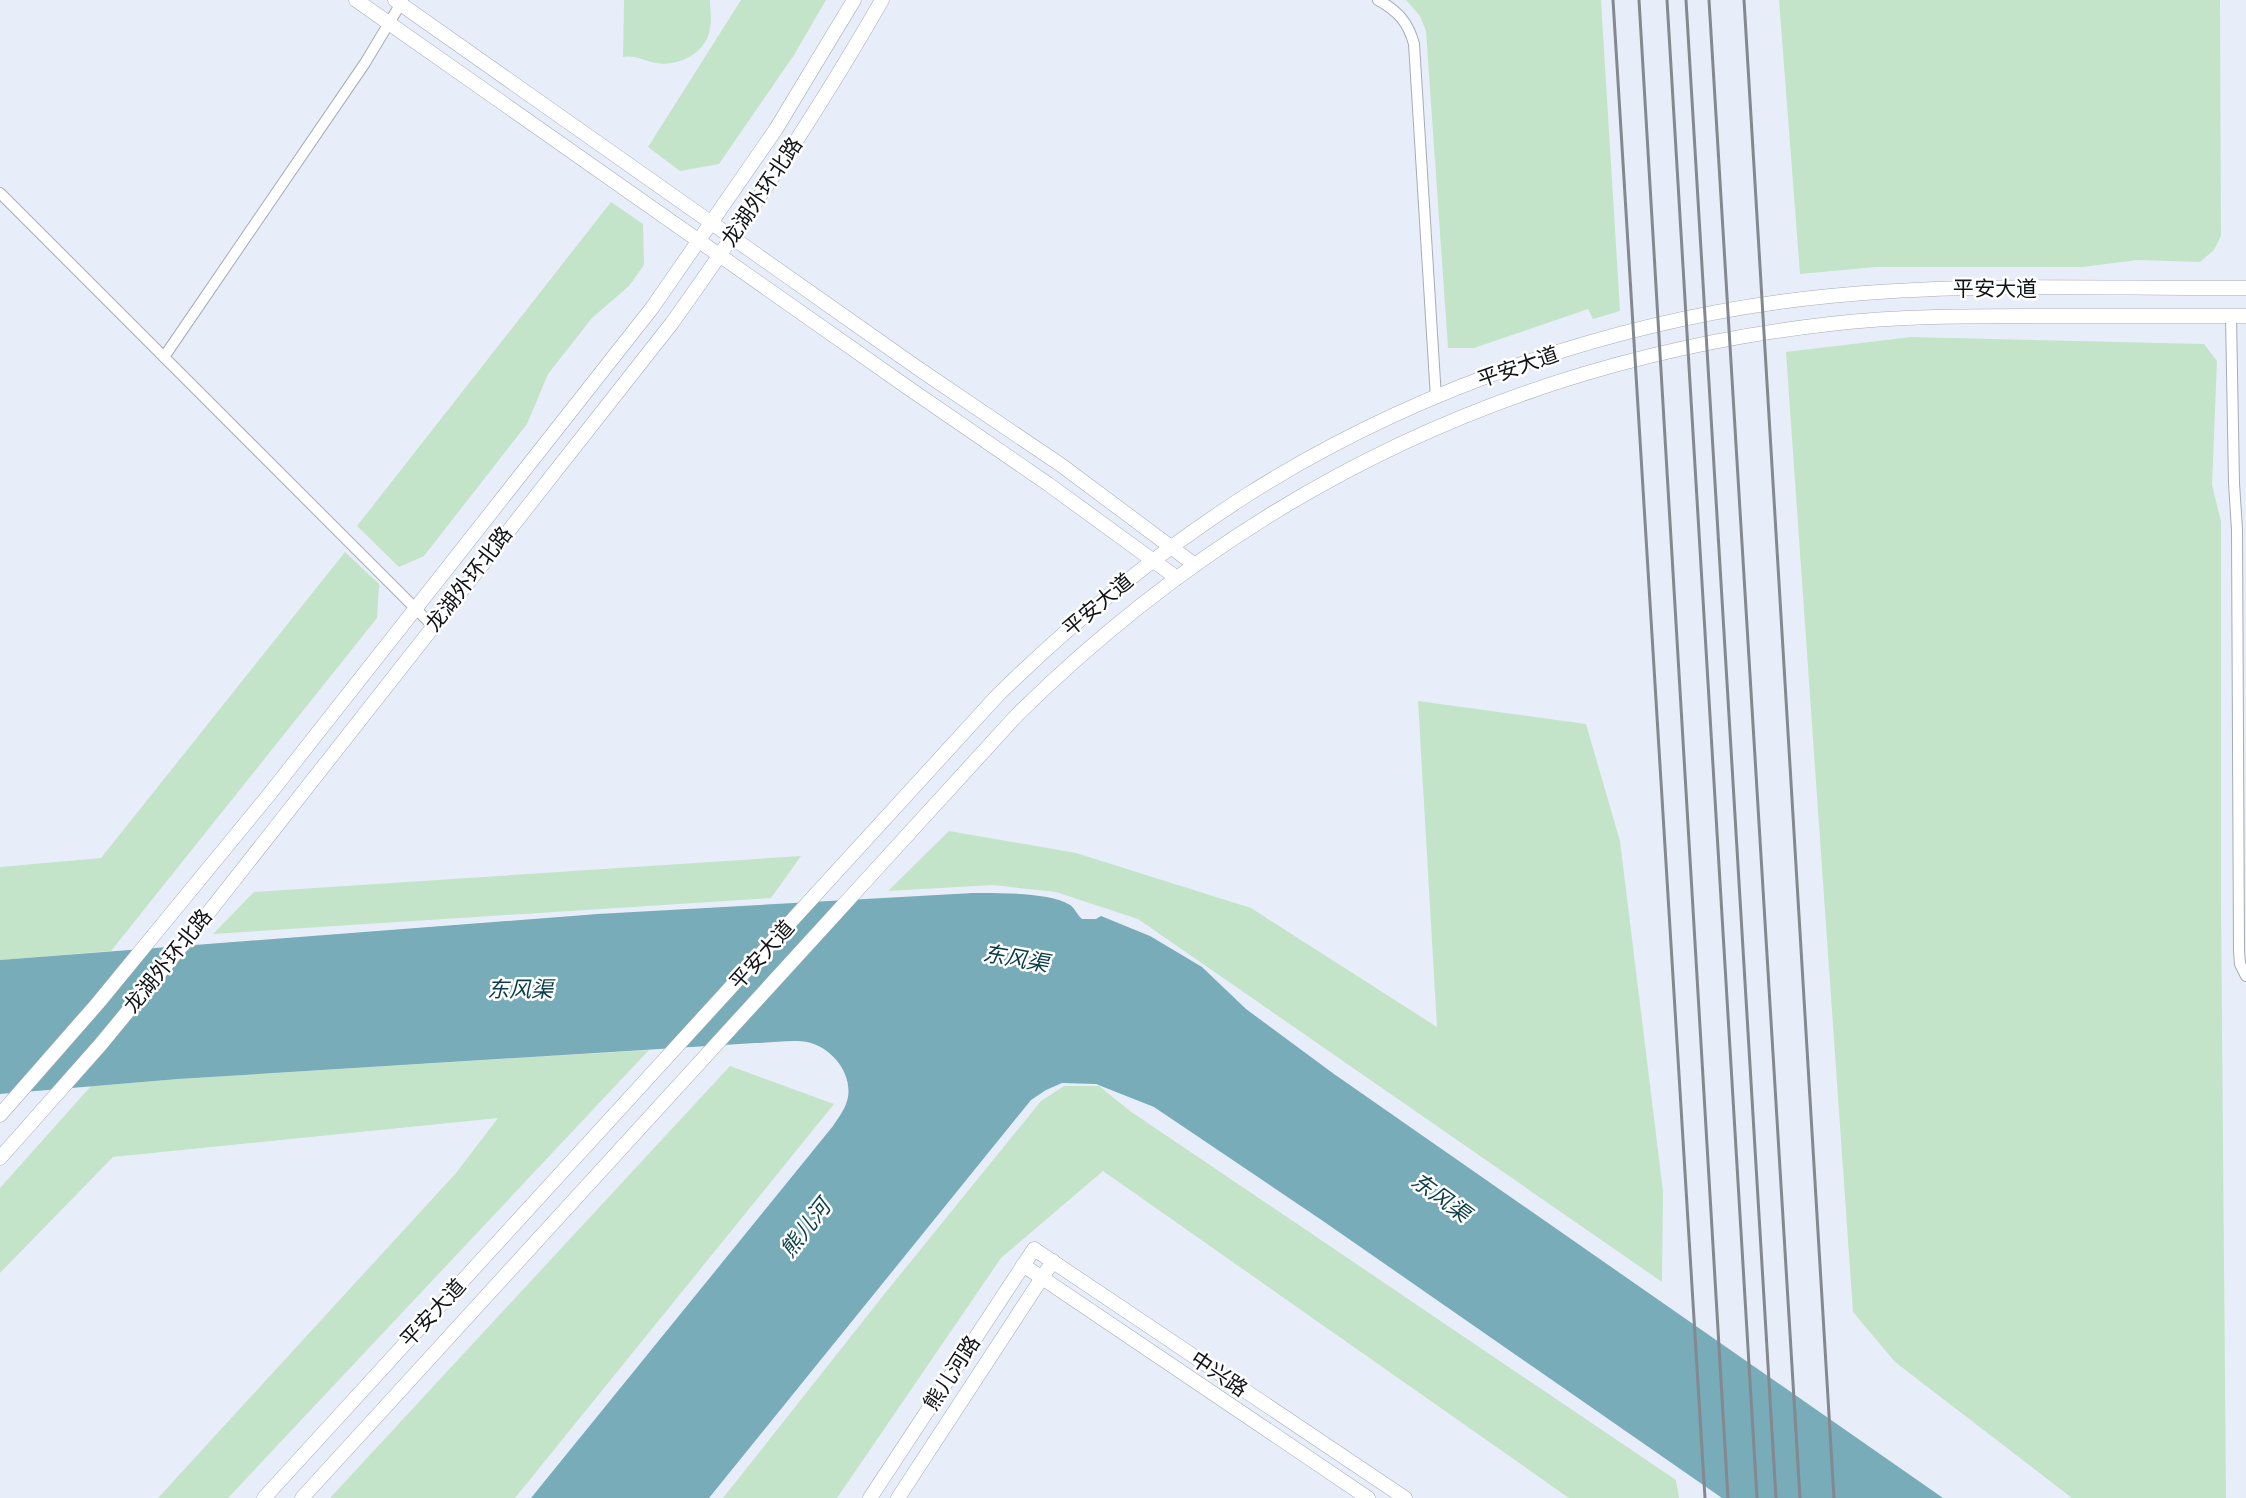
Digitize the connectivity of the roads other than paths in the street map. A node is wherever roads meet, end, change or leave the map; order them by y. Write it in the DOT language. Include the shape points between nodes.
graph roads {
  1 [pos="357,0"];
  2 [pos="854,0"];
  3 [pos="882,0"];
  4 [pos="1378,0"];
  5 [pos="399,1"];
  6 [pos="389,23"];
  7 [pos="0,193"];
  8 [pos="712,223"];
  9 [pos="732,238"];
  10 [pos="699,241"];
  11 [pos="720,256"];
  12 [pos="2246,288"];
  13 [pos="2231,316"];
  14 [pos="2246,316"];
  15 [pos="164,357"];
  16 [pos="1436,398"];
  17 [pos="1172,547"];
  18 [pos="1154,561"];
  19 [pos="1195,565"];
  20 [pos="1177,578"];
  21 [pos="415,608"];
  22 [pos="433,626"];
  23 [pos="2246,976"];
  24 [pos="0,1115"];
  25 [pos="0,1158"];
  26 [pos="1034,1249"];
  27 [pos="1053,1262"];
  28 [pos="1023,1265"];
  29 [pos="1042,1278"];
  30 [pos="264,1498"];
  31 [pos="302,1498"];
  32 [pos="870,1498"];
  33 [pos="898,1498"];
  34 [pos="1368,1498"];
  35 [pos="1405,1498"];
  1 -- 6 [label="main road"];
  2 -- 8 [label="main road, 龙湖外环北路" via="776,129"];
  3 -- 9 [label="main road, 龙湖外环北路" via="797,142"];
  4 -- 16 [label="street" via="1398,13 1414,44"];
  5 -- 6 [label="street"];
  5 -- 8 [label="main road"];
  6 -- 10 [label="main road"];
  6 -- 15 [label="street"];
  7 -- 15 [label="street"];
  8 -- 9 [label="main road"];
  8 -- 10 [label="main road, 龙湖外环北路"];
  9 -- 11 [label="main road, 龙湖外环北路"];
  9 -- 17 [label="main road" via="1061,465"];
  10 -- 11 [label="main road"];
  10 -- 21 [label="main road, 龙湖外环北路" via="652,308"];
  11 -- 18 [label="main road"];
  11 -- 22 [label="main road, 龙湖外环北路" via="672,323"];
  12 -- 16 [label="main road, 平安大道" via="1956,289 1795,300 1629,332 1540,359"];
  13 -- 14 [label="main road, 平安大道"];
  13 -- 19 [label="main road, 平安大道" via="1891,319 1776,331 1635,359 1473,412 1400,443 1288,503"];
  13 -- 23 [label="street" via="2237,530 2239,951"];
  15 -- 21 [label="street"];
  16 -- 17 [label="main road, 平安大道" via="1388,418 1274,479"];
  17 -- 18 [label="main road, 平安大道"];
  17 -- 19 [label="main road"];
  18 -- 20 [label="main road"];
  18 -- 30 [label="main road, 平安大道" via="1071,626 957,740"];
  19 -- 20 [label="main road, 平安大道"];
  20 -- 31 [label="main road, 平安大道" via="1090,647 977,758"];
  21 -- 22 [label="street"];
  21 -- 24 [label="main road, 龙湖外环北路" via="159,930"];
  22 -- 25 [label="main road, 龙湖外环北路" via="198,926"];
  26 -- 27 [label="main road, 中兴路"];
  26 -- 28 [label="main road, 熊儿河路"];
  27 -- 29 [label="main road, 熊儿河路"];
  27 -- 35 [label="main road, 中兴路"];
  28 -- 29 [label="main road, 中兴路"];
  28 -- 32 [label="main road, 熊儿河路"];
  29 -- 33 [label="main road, 熊儿河路"];
  29 -- 34 [label="main road, 中兴路"];
}
